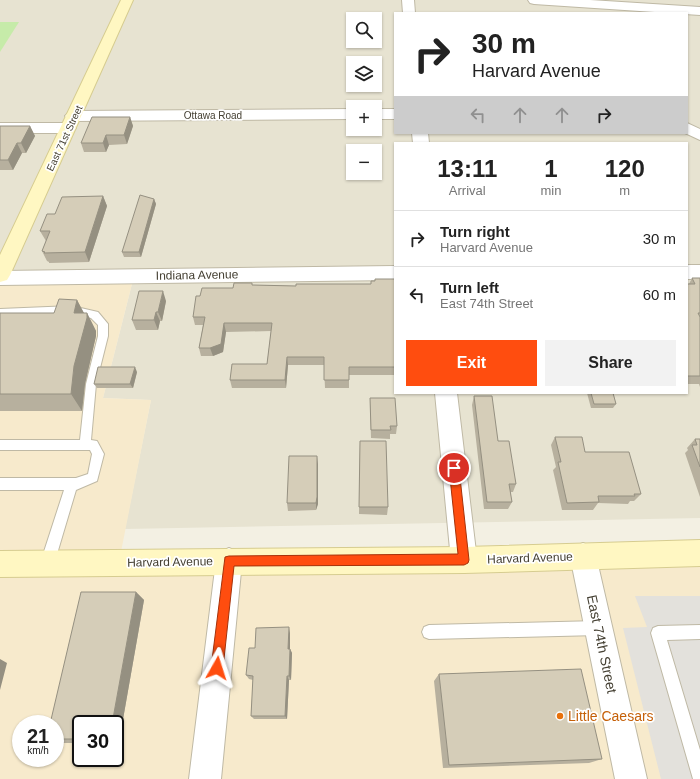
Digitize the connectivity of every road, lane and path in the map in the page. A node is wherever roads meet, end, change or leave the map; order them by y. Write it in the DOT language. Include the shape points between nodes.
graph roads {
  1 [pos="127,0"];
  2 [pos="408,0"];
  3 [pos="534,0"];
  4 [pos="585,5"];
  5 [pos="700,11"];
  6 [pos="409,12"];
  7 [pos="346,114"];
  8 [pos="382,114"];
  9 [pos="394,114"];
  10 [pos="71,122"];
  11 [pos="0,128"];
  12 [pos="688,129"];
  13 [pos="700,135"];
  14 [pos="688,272"];
  15 [pos="700,272"];
  16 [pos="394,273"];
  17 [pos="0,277"];
  18 [pos="0,313"];
  19 [pos="446,394"];
  20 [pos="0,445"];
  21 [pos="85,445"];
  22 [pos="0,484"];
  23 [pos="71,485"];
  24 [pos="700,554"];
  25 [pos="583,556"];
  26 [pos="464,560"];
  27 [pos="229,561"];
  28 [pos="0,564"];
  29 [pos="47,564"];
  30 [pos="598,628"];
  31 [pos="429,632"];
  32 [pos="700,632"];
  33 [pos="700,776"];
  34 [pos="205,779"];
  35 [pos="631,779"];
  1 -- 10 [label="main road, East 71st Street"];
  2 -- 6 [label="street"];
  3 -- 4 [label="street"];
  4 -- 5 [label="street"];
  7 -- 10 [label="street, Ottawa Road"];
  8 -- 9 [label="street"];
  10 -- 11 [label="street, Ottawa Road"];
  10 -- 17 [label="main road, East 71st Street"];
  12 -- 13 [label="street"];
  14 -- 15 [label="street"];
  16 -- 17 [label="street, Indiana Avenue"];
  18 -- 21 [label="lane" via="72,310 94,315 103,324 103,336 91,384"];
  19 -- 26 [label="street"];
  20 -- 21 [label="lane"];
  21 -- 23 [label="lane" via="92,445 98,454 93,477"];
  22 -- 23 [label="lane"];
  23 -- 29 [label="lane"];
  24 -- 25 [label="main road, Harvard Avenue"];
  25 -- 26 [label="main road, Harvard Avenue"];
  25 -- 30 [label="street, East 74th Street"];
  26 -- 27 [label="main road, Harvard Avenue"];
  27 -- 29 [label="main road, Harvard Avenue"];
  27 -- 34 [label="street"];
  28 -- 29 [label="main road, Harvard Avenue"];
  30 -- 31 [label="lane"];
  30 -- 35 [label="street, East 74th Street"];
  32 -- 33 [label="lane" via="658,633"];
}
